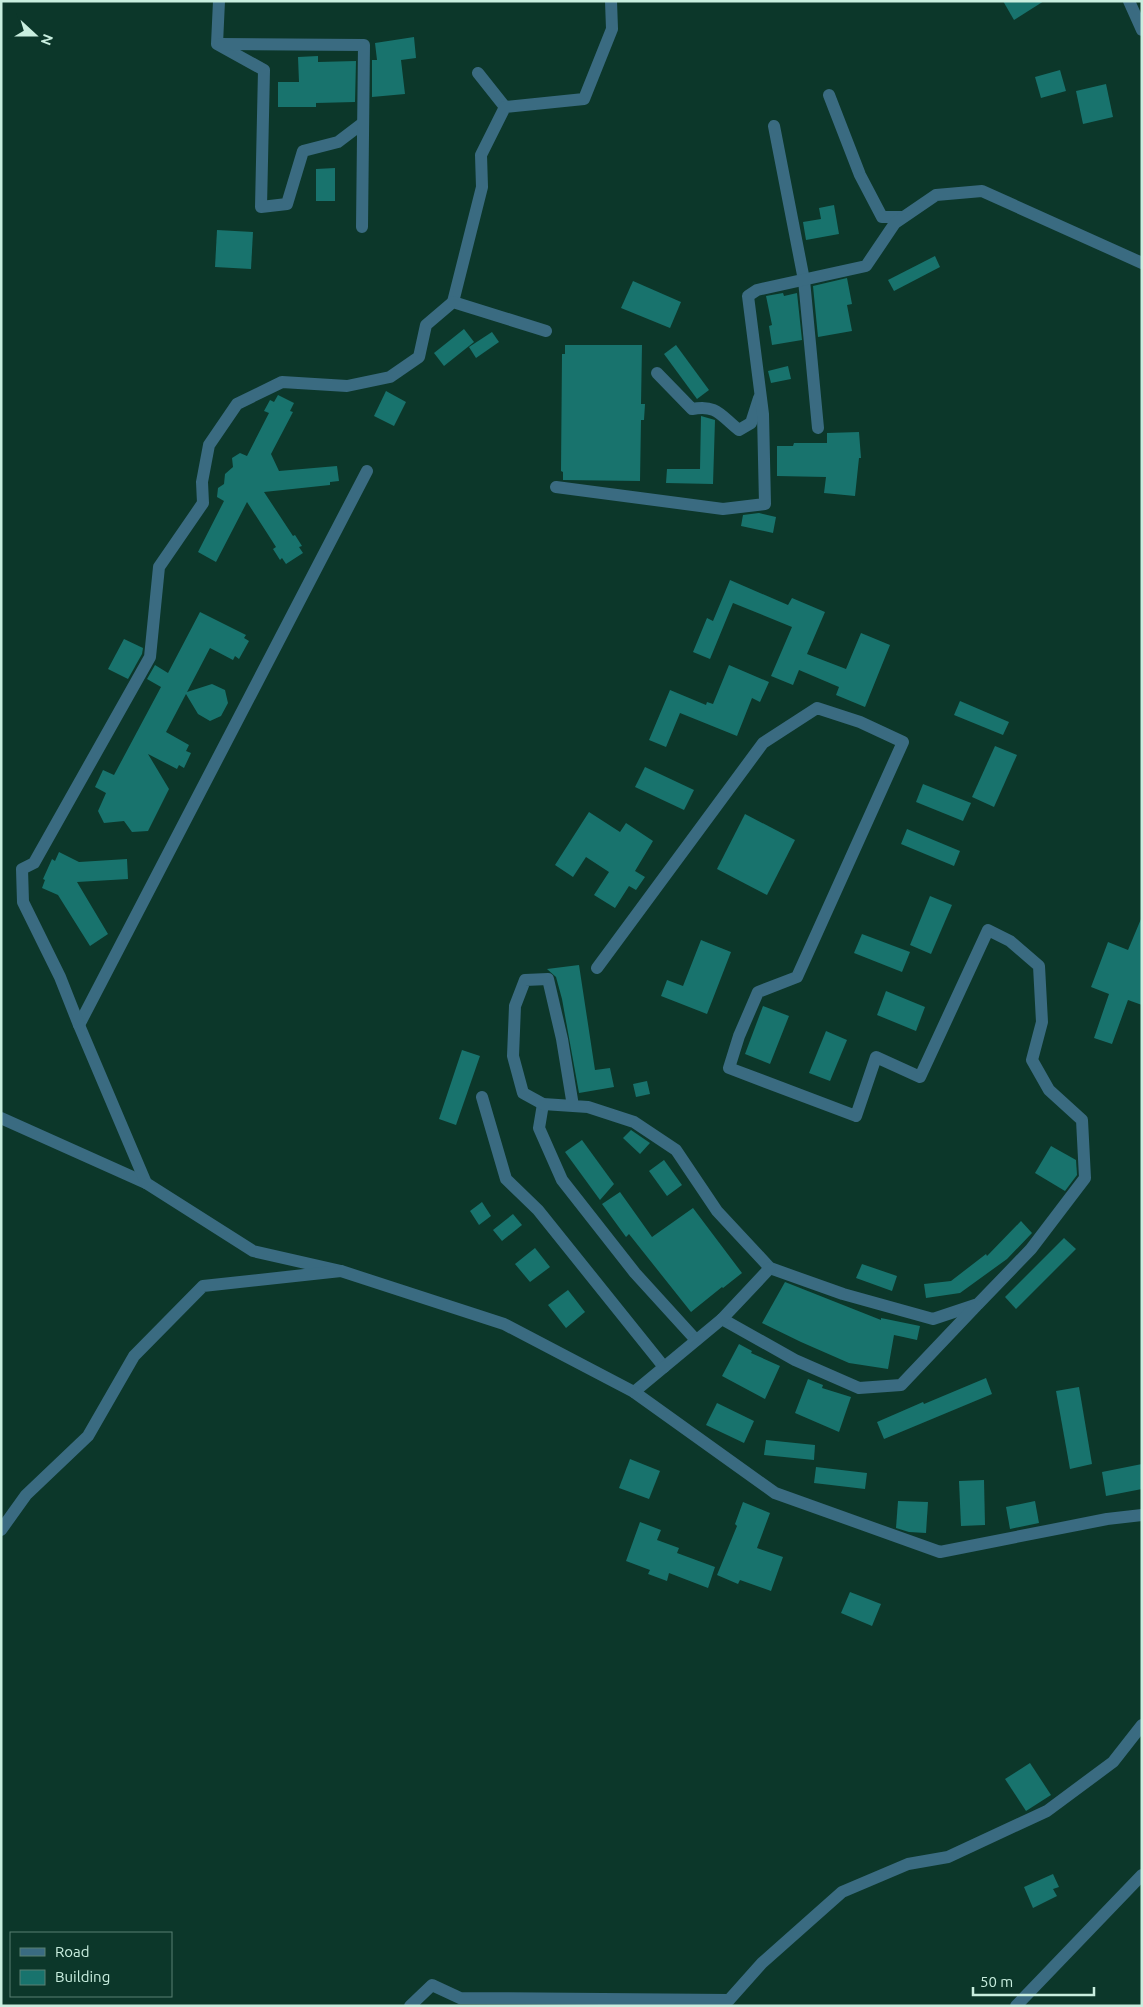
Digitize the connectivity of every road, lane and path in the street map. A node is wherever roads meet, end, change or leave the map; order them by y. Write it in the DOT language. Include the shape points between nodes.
graph roads {
  1 [pos="219,1"];
  2 [pos="611,1"];
  3 [pos="1129,1"];
  4 [pos="1142,30"];
  5 [pos="217,44"];
  6 [pos="478,73"];
  7 [pos="829,95"];
  8 [pos="505,107"];
  9 [pos="363,122"];
  10 [pos="774,126"];
  11 [pos="903,218"];
  12 [pos="362,227"];
  13 [pos="1142,263"];
  14 [pos="804,280"];
  15 [pos="453,302"];
  16 [pos="546,331"];
  17 [pos="657,373"];
  18 [pos="761,394"];
  19 [pos="818,428"];
  20 [pos="367,471"];
  21 [pos="556,488"];
  22 [pos="597,968"];
  23 [pos="79,1025"];
  24 [pos="482,1097"];
  25 [pos="543,1104"];
  26 [pos="573,1106"];
  27 [pos="1,1118"];
  28 [pos="146,1183"];
  29 [pos="770,1268"];
  30 [pos="341,1271"];
  31 [pos="978,1304"];
  32 [pos="722,1319"];
  33 [pos="696,1340"];
  34 [pos="664,1367"];
  35 [pos="634,1392"];
  36 [pos="1142,1515"];
  37 [pos="1,1530"];
  38 [pos="1142,1725"];
  39 [pos="1142,1875"];
  40 [pos="410,2006"];
  41 [pos="1016,2006"];
  1 -- 5 [label="street"];
  2 -- 8 [label="street" via="612,29 584,99"];
  3 -- 4 [label="street"];
  5 -- 9 [label="street" via="364,45"];
  5 -- 9 [label="street" via="264,70 261,207 287,204 303,151 338,142"];
  6 -- 8 [label="street"];
  7 -- 11 [label="street" via="860,175 882,217"];
  8 -- 15 [label="street" via="481,155 482,187"];
  9 -- 12 [label="street"];
  10 -- 14 [label="street"];
  11 -- 13 [label="street" via="936,195 982,191"];
  11 -- 14 [label="street" via="895,223 866,266"];
  14 -- 18 [label="street" via="757,290 748,296"];
  14 -- 19 [label="street"];
  15 -- 16 [label="street"];
  15 -- 23 [label="street" via="426,325 419,357 390,377 347,386 282,382 237,404 209,445 202,482 203,503 159,567 150,657 34,863 22,869 23,902 60,976"];
  17 -- 18 [label="street" via="692,409 704,407 720,411 739,430 751,423"];
  18 -- 21 [label="street" via="765,504 722,510"];
  20 -- 23 [label="street"];
  22 -- 31 [label="street" via="763,743 817,708 860,722 903,742 797,977 758,992 729,1068 856,1116 876,1057 920,1077 988,930 1010,941 1039,966 1042,1022 1032,1060 1049,1090 1082,1120 1085,1178 1031,1248"];
  23 -- 28 [label="street"];
  24 -- 34 [label="street" via="506,1179 538,1210"];
  25 -- 26 [label="street"];
  25 -- 26 [label="street" via="523,1093 513,1056 515,1006 525,980 548,979"];
  25 -- 33 [label="street" via="539,1128 562,1180 635,1273"];
  26 -- 29 [label="street" via="588,1107 634,1122 676,1150 717,1211"];
  27 -- 28 [label="street"];
  28 -- 30 [label="street" via="253,1252"];
  29 -- 31 [label="street" via="843,1294 933,1319"];
  29 -- 32 [label="street"];
  30 -- 35 [label="street" via="504,1324"];
  30 -- 37 [label="street" via="203,1286 134,1356 88,1436 26,1495"];
  31 -- 32 [label="street" via="901,1385 859,1388 795,1360"];
  32 -- 33 [label="street"];
  33 -- 34 [label="street"];
  34 -- 35 [label="street"];
  35 -- 36 [label="street" via="775,1493 940,1552"];
  38 -- 40 [label="street" via="1113,1762 1047,1811 948,1857 908,1864 842,1892 762,1963 729,2000 460,1998 432,1985"];
  39 -- 41 [label="street"];
}
